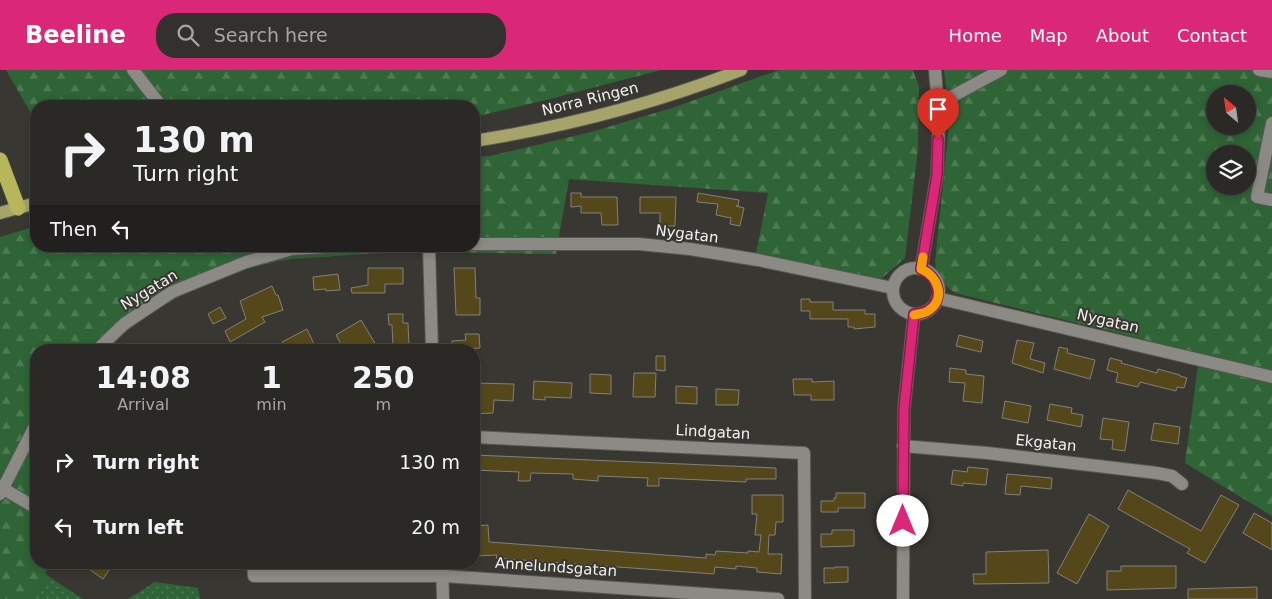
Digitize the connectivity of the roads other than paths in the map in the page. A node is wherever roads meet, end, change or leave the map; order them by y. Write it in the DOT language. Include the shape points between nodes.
graph roads {
  1 [pos="133,70"];
  2 [pos="741,70"];
  3 [pos="935,70"];
  4 [pos="1001,70"];
  5 [pos="1259,70"];
  6 [pos="1272,72"];
  7 [pos="156,100"];
  8 [pos="938,100"];
  9 [pos="1272,123"];
  10 [pos="480,141"];
  11 [pos="0,160"];
  12 [pos="1272,200"];
  13 [pos="30,205"];
  14 [pos="18,208"];
  15 [pos="0,213"];
  16 [pos="480,244"];
  17 [pos="281,252"];
  18 [pos="429,252"];
  19 [pos="921,269"];
  20 [pos="893,288"];
  21 [pos="937,298"];
  22 [pos="914,314"];
  23 [pos="102,344"];
  24 [pos="432,344"];
  25 [pos="1272,377"];
  26 [pos="30,435"];
  27 [pos="480,437"];
  28 [pos="903,446"];
  29 [pos="1182,484"];
  30 [pos="1,491"];
  31 [pos="30,505"];
  32 [pos="254,569"];
  33 [pos="442,569"];
  34 [pos="442,576"];
  35 [pos="443,599"];
  36 [pos="778,599"];
  37 [pos="805,599"];
  38 [pos="903,599"];
  1 -- 7 [label="street"];
  2 -- 10 [label="main road, Norra Ringen" via="625,109"];
  3 -- 8 [label="street"];
  4 -- 8 [label="street"];
  5 -- 6 [label="street"];
  8 -- 19 [label="street" via="937,175"];
  9 -- 12 [label="street" via="1257,197"];
  11 -- 14 [label="highway"];
  13 -- 14 [label="main road"];
  14 -- 15 [label="main road"];
  16 -- 20 [label="street, Nygatan" via="639,244 690,249"];
  17 -- 23 [label="street, Nygatan" via="254,259 172,292 124,324"];
  18 -- 24 [label="street"];
  19 -- 20 [label="street" via="905,271"];
  19 -- 21 [label="street" via="936,280"];
  20 -- 22 [label="street" via="897,304"];
  21 -- 22 [label="street" via="930,310"];
  21 -- 25 [label="street, Nygatan"];
  22 -- 28 [label="street"];
  26 -- 30 [label="street"];
  27 -- 37 [label="street, Lindgatan" via="804,453"];
  28 -- 29 [label="street, Ekgatan" via="987,452 1157,472 1172,476"];
  28 -- 38 [label="street"];
  30 -- 31 [label="street"];
  32 -- 34 [label="street, Annelundsgatan" via="254,576"];
  33 -- 34 [label="street"];
  34 -- 35 [label="street"];
  34 -- 36 [label="street, Annelundsgatan"];
}
